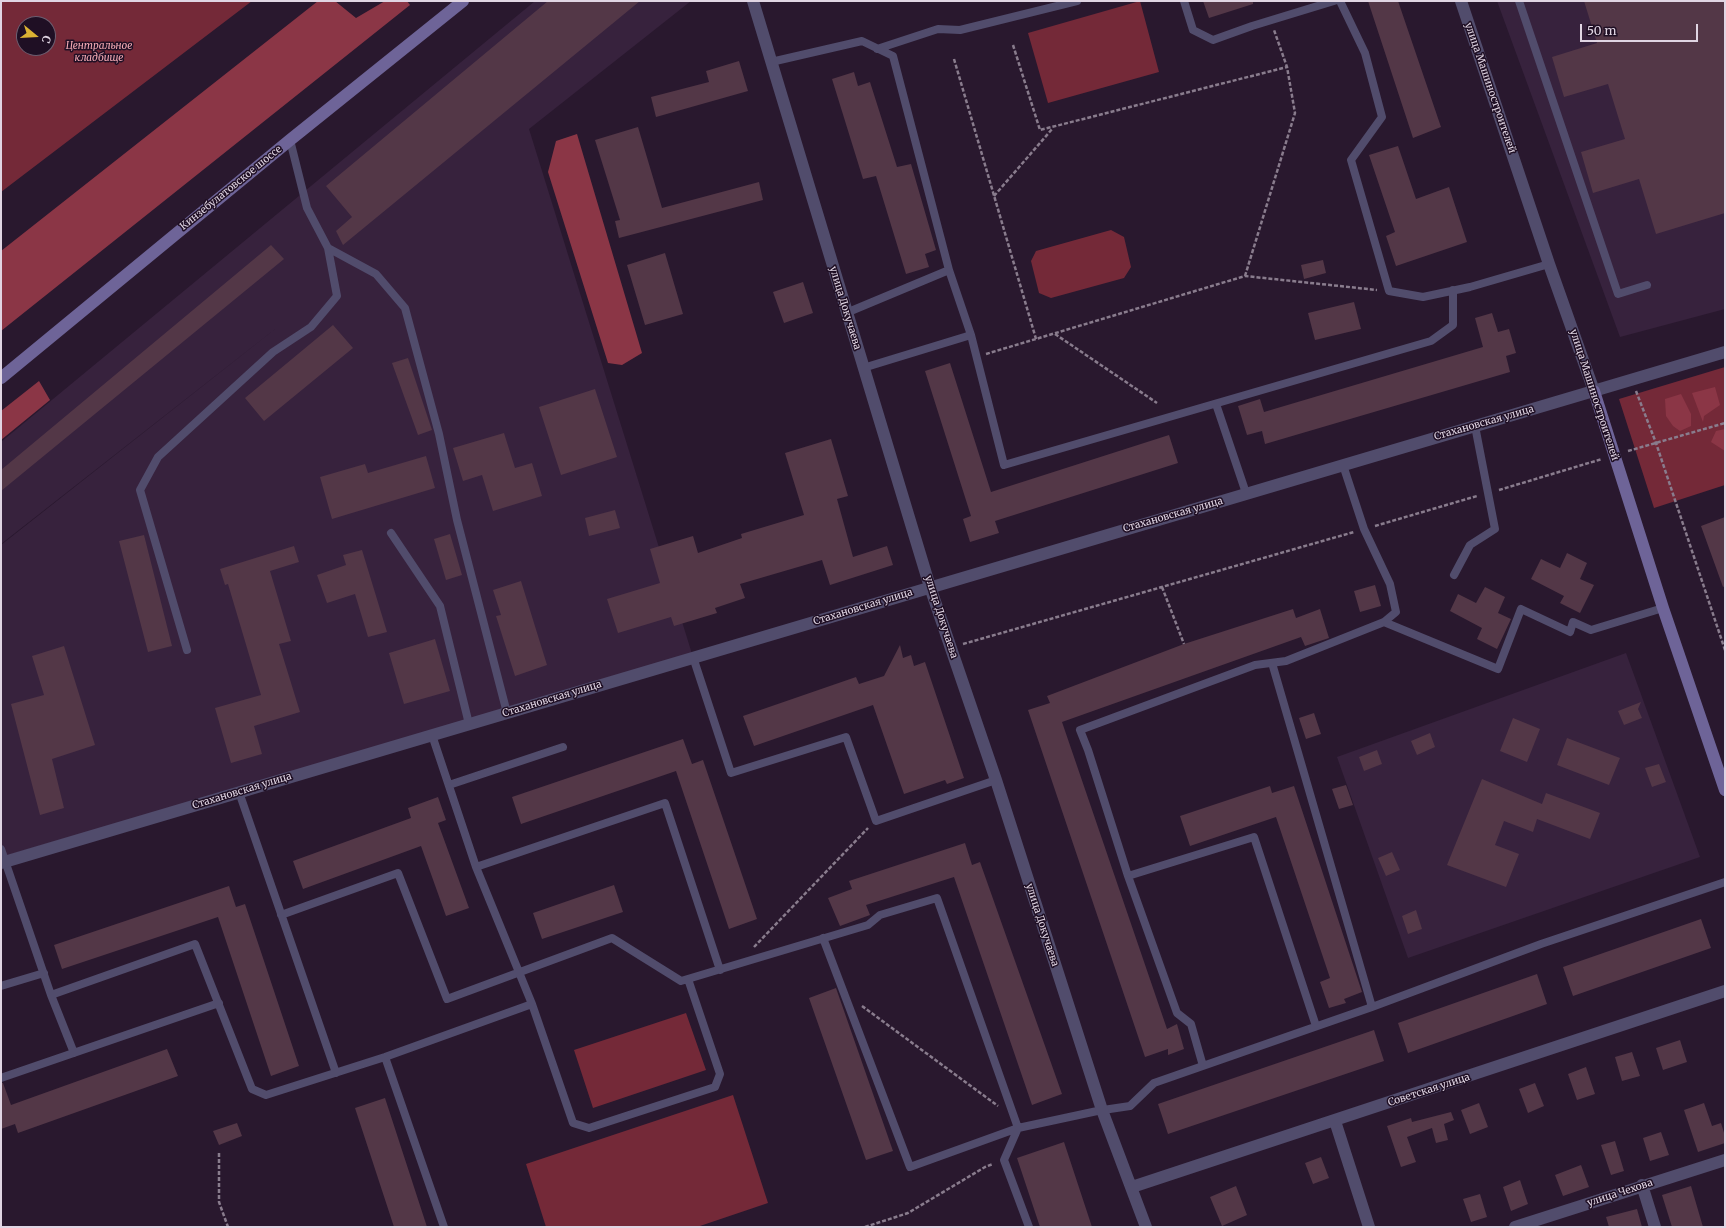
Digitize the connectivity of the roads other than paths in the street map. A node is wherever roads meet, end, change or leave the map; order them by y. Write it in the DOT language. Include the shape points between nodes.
graph roads {
  1 [pos="463,1"];
  2 [pos="753,1"];
  3 [pos="1077,1"];
  4 [pos="1184,1"];
  5 [pos="1334,1"];
  6 [pos="1340,1"];
  7 [pos="1461,1"];
  8 [pos="1519,1"];
  9 [pos="877,49"];
  10 [pos="771,62"];
  11 [pos="290,140"];
  12 [pos="328,248"];
  13 [pos="1549,264"];
  14 [pos="949,270"];
  15 [pos="1647,285"];
  16 [pos="1453,290"];
  17 [pos="846,313"];
  18 [pos="971,335"];
  19 [pos="1725,352"];
  20 [pos="863,368"];
  21 [pos="2,374"];
  22 [pos="1594,390"];
  23 [pos="1216,404"];
  24 [pos="1475,426"];
  25 [pos="1343,465"];
  26 [pos="1246,493"];
  27 [pos="391,532"];
  28 [pos="1454,575"];
  29 [pos="930,587"];
  30 [pos="1663,608"];
  31 [pos="1384,622"];
  32 [pos="188,650"];
  33 [pos="693,657"];
  34 [pos="1272,663"];
  35 [pos="507,713"];
  36 [pos="469,724"];
  37 [pos="432,735"];
  38 [pos="564,747"];
  39 [pos="996,780"];
  40 [pos="449,785"];
  41 [pos="1725,790"];
  42 [pos="239,792"];
  43 [pos="1,848"];
  44 [pos="3,862"];
  45 [pos="476,866"];
  46 [pos="1128,876"];
  47 [pos="1725,882"];
  48 [pos="281,915"];
  49 [pos="823,938"];
  50 [pos="720,970"];
  51 [pos="44,973"];
  52 [pos="518,974"];
  53 [pos="688,979"];
  54 [pos="1,986"];
  55 [pos="1725,991"];
  56 [pos="51,995"];
  57 [pos="219,1004"];
  58 [pos="532,1004"];
  59 [pos="1372,1007"];
  60 [pos="1316,1026"];
  61 [pos="74,1053"];
  62 [pos="385,1057"];
  63 [pos="1203,1066"];
  64 [pos="336,1073"];
  65 [pos="1,1078"];
  66 [pos="1103,1110"];
  67 [pos="1335,1121"];
  68 [pos="1018,1128"];
  69 [pos="1725,1160"];
  70 [pos="1642,1185"];
  71 [pos="1132,1187"];
  72 [pos="444,1227"];
  73 [pos="1029,1227"];
  74 [pos="1146,1227"];
  75 [pos="1369,1227"];
  76 [pos="1515,1227"];
  77 [pos="1655,1227"];
  1 -- 11 [label="main road, Кинзебулатовское шоссе"];
  2 -- 10 [label="street, улица Докучаева"];
  3 -- 9 [label="lane" via="960,30 938,29"];
  4 -- 5 [label="lane" via="1194,30 1213,40"];
  6 -- 16 [label="lane" via="1365,53 1382,117 1351,160 1389,291 1423,297"];
  7 -- 13 [label="street, улица Машиностроителей"];
  8 -- 15 [label="lane" via="1618,294"];
  9 -- 10 [label="lane" via="862,42"];
  9 -- 14 [label="lane" via="892,56"];
  10 -- 17 [label="street, улица Докучаева"];
  11 -- 12 [label="lane" via="307,208"];
  11 -- 21 [label="main road, Кинзебулатовское шоссе"];
  12 -- 32 [label="lane" via="337,296 311,327 273,352 158,457 140,490"];
  12 -- 35 [label="lane" via="376,274 405,308 439,434 457,520"];
  13 -- 16 [label="lane"];
  13 -- 22 [label="street, улица Машиностроителей"];
  14 -- 17 [label="lane"];
  14 -- 18 [label="lane"];
  16 -- 23 [label="lane" via="1453,325 1431,341"];
  17 -- 20 [label="street, улица Докучаева"];
  18 -- 20 [label="lane"];
  18 -- 23 [label="lane" via="1004,465"];
  19 -- 22 [label="street, Стахановская улица"];
  20 -- 29 [label="street, улица Докучаева"];
  22 -- 24 [label="street, Стахановская улица"];
  22 -- 30 [label="main road, улица Машиностроителей"];
  23 -- 26 [label="lane"];
  24 -- 25 [label="street, Стахановская улица"];
  24 -- 28 [label="lane" via="1495,529 1470,545"];
  25 -- 26 [label="street, Стахановская улица"];
  25 -- 31 [label="lane" via="1364,529 1390,584 1396,612"];
  26 -- 29 [label="street, Стахановская улица"];
  27 -- 36 [label="lane" via="440,606"];
  29 -- 33 [label="street, Стахановская улица"];
  29 -- 39 [label="street, улица Докучаева"];
  30 -- 31 [label="lane" via="1591,630 1573,622 1570,632 1521,609 1498,669"];
  30 -- 41 [label="main road, улица Машиностроителей"];
  31 -- 34 [label="lane" via="1286,661"];
  33 -- 35 [label="street, Стахановская улица"];
  33 -- 39 [label="lane" via="731,773 846,737 876,821"];
  34 -- 46 [label="lane" via="1255,665 1080,730"];
  34 -- 59 [label="lane"];
  35 -- 36 [label="street, Стахановская улица"];
  36 -- 37 [label="street, Стахановская улица"];
  37 -- 40 [label="lane"];
  37 -- 42 [label="street, Стахановская улица"];
  38 -- 40 [label="lane"];
  39 -- 66 [label="street, улица Докучаева"];
  40 -- 45 [label="lane"];
  42 -- 44 [label="street, Стахановская улица"];
  42 -- 48 [label="lane"];
  43 -- 44 [label="lane"];
  44 -- 51 [label="lane"];
  45 -- 50 [label="lane" via="665,803"];
  45 -- 52 [label="lane"];
  46 -- 60 [label="lane" via="1254,837"];
  46 -- 63 [label="lane" via="1177,1013 1191,1024"];
  47 -- 59 [label="lane" via="1541,944"];
  48 -- 52 [label="lane" via="398,873 447,999"];
  48 -- 64 [label="lane"];
  49 -- 50 [label="lane"];
  49 -- 68 [label="lane" via="910,1167"];
  49 -- 68 [label="lane" via="868,925 880,915 937,898"];
  50 -- 53 [label="lane"];
  51 -- 54 [label="lane"];
  51 -- 56 [label="lane"];
  52 -- 53 [label="lane" via="612,938 681,981"];
  52 -- 58 [label="lane"];
  53 -- 58 [label="lane" via="720,1074 715,1087 589,1128 573,1123"];
  55 -- 67 [label="street, Советская улица"];
  56 -- 57 [label="lane" via="195,944"];
  56 -- 61 [label="lane"];
  57 -- 61 [label="lane"];
  57 -- 64 [label="lane" via="252,1089 266,1095"];
  58 -- 62 [label="lane"];
  59 -- 60 [label="lane"];
  60 -- 63 [label="lane"];
  61 -- 65 [label="lane"];
  62 -- 64 [label="lane"];
  62 -- 72 [label="lane"];
  63 -- 66 [label="lane" via="1154,1083 1130,1106"];
  66 -- 68 [label="lane"];
  66 -- 71 [label="street, улица Докучаева"];
  67 -- 71 [label="street, Советская улица"];
  67 -- 75 [label="street"];
  68 -- 73 [label="lane" via="1004,1160"];
  69 -- 70 [label="street, улица Чехова"];
  70 -- 76 [label="street, улица Чехова"];
  70 -- 77 [label="street"];
  71 -- 74 [label="street, улица Докучаева"];
}
